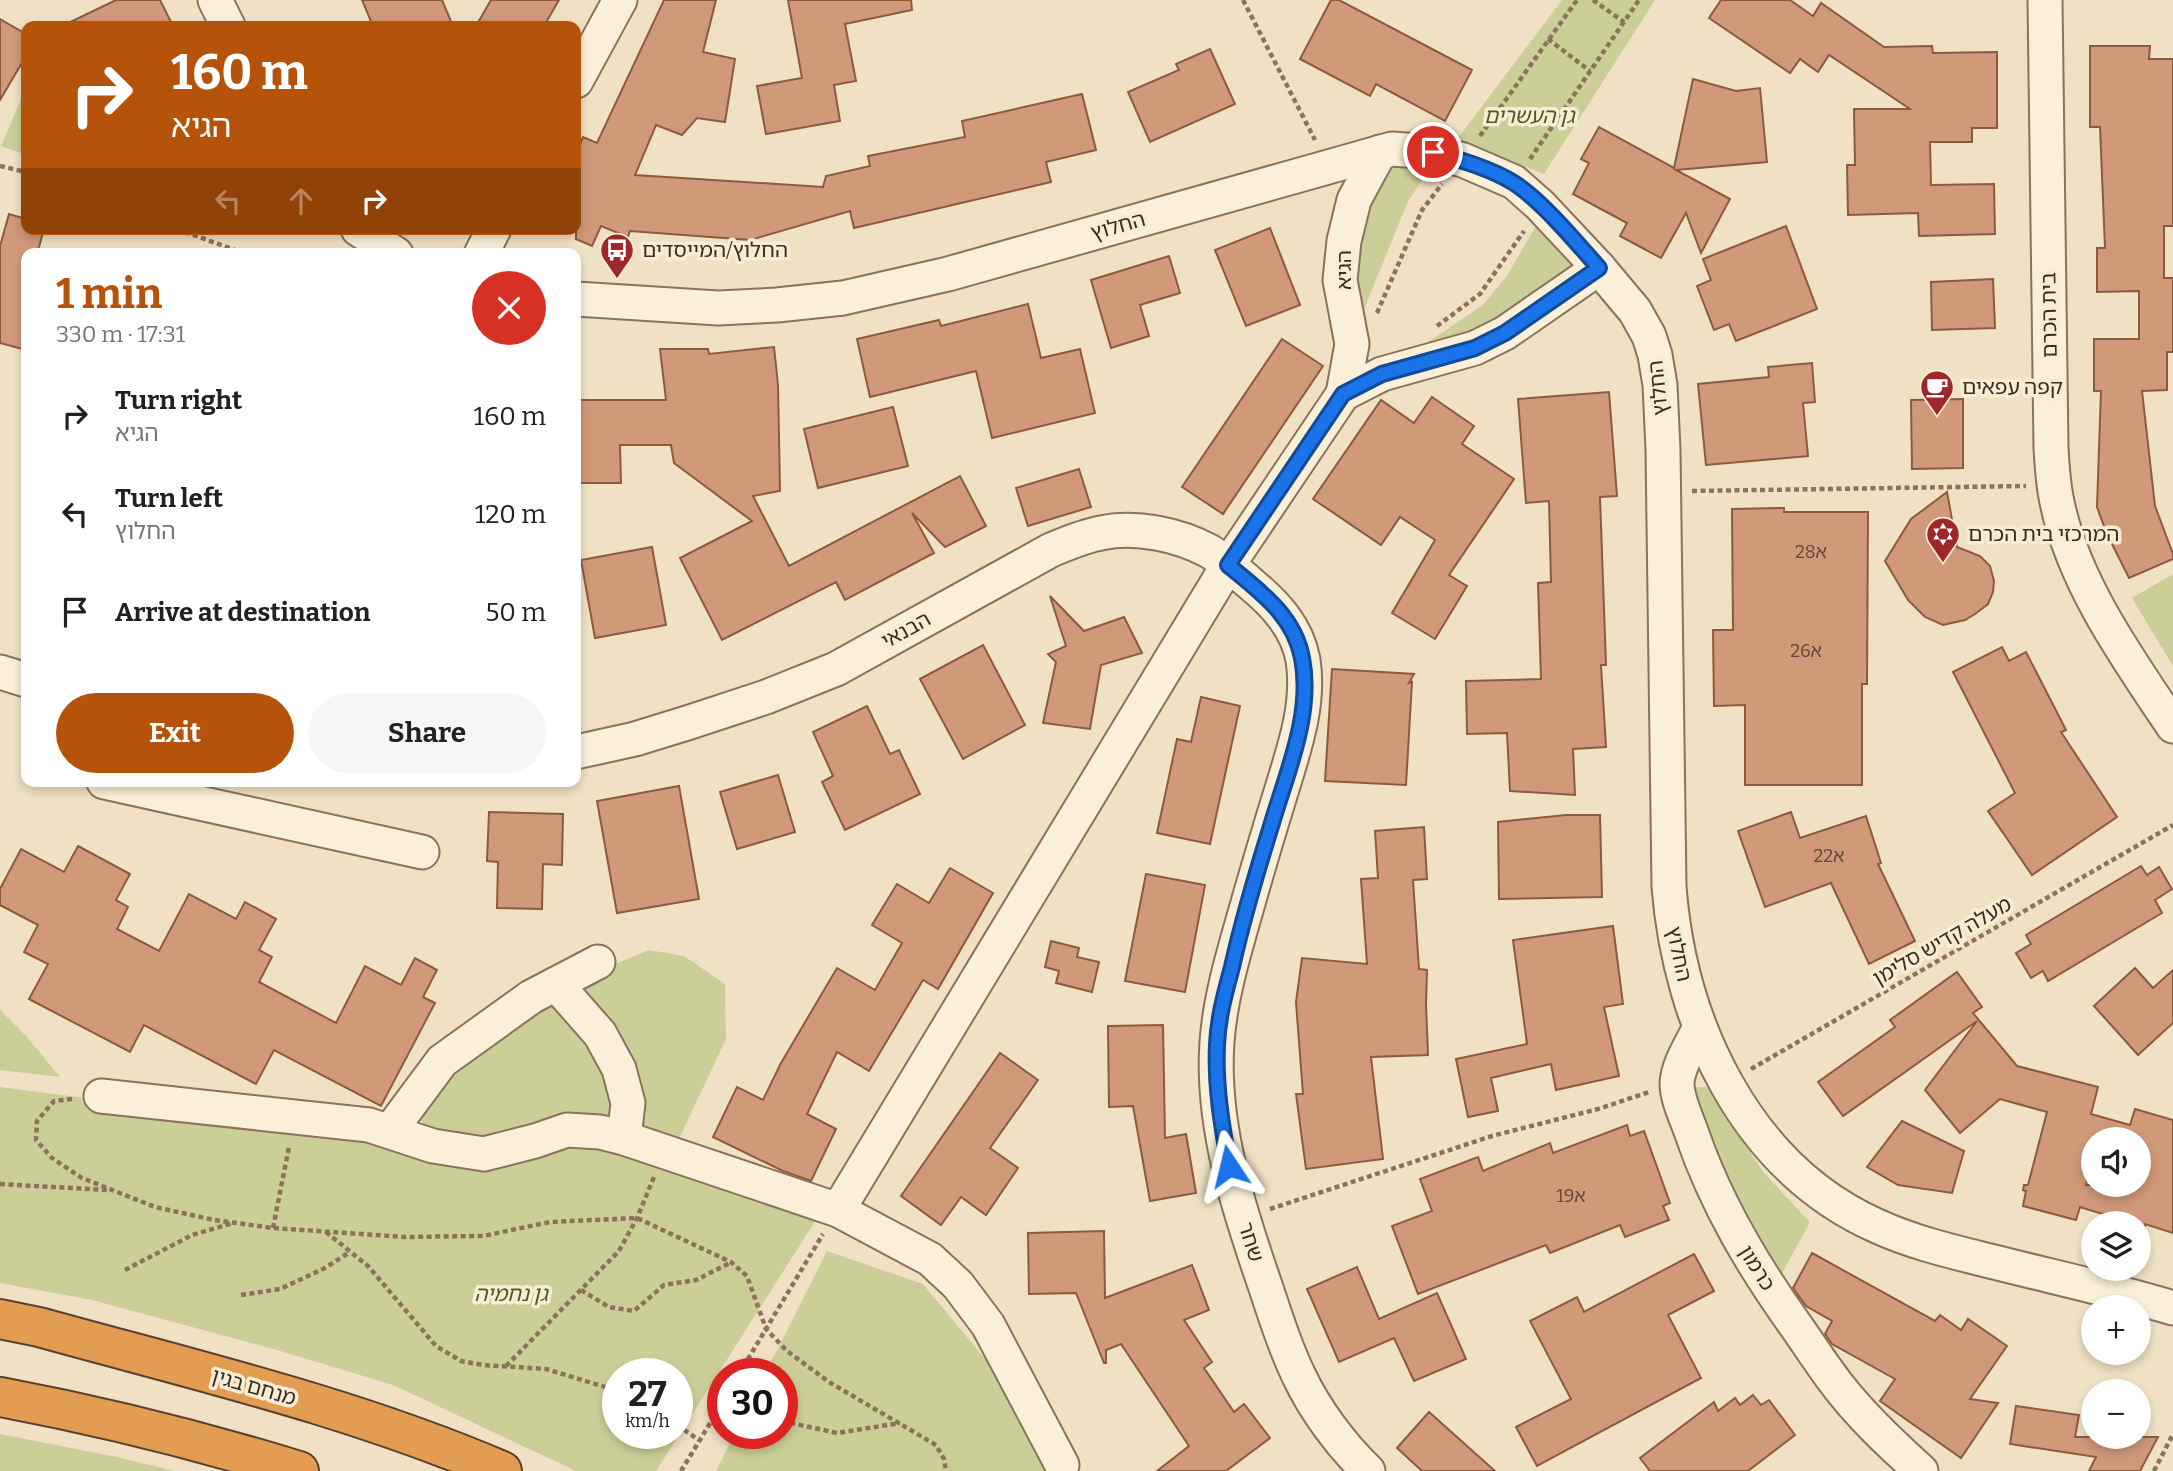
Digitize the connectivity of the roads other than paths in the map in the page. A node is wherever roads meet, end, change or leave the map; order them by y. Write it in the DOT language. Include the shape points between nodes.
graph roads {
  1 [pos="215,0"];
  2 [pos="620,0"];
  3 [pos="2045,0"];
  4 [pos="226,21"];
  5 [pos="581,72"];
  6 [pos="1381,152"];
  7 [pos="367,235"];
  8 [pos="387,248"];
  9 [pos="1599,268"];
  10 [pos="581,299"];
  11 [pos="1343,394"];
  12 [pos="1228,565"];
  13 [pos="0,672"];
  14 [pos="21,678"];
  15 [pos="2173,726"];
  16 [pos="581,751"];
  17 [pos="127,787"];
  18 [pos="422,852"];
  19 [pos="598,962"];
  20 [pos="556,984"];
  21 [pos="1699,1029"];
  22 [pos="100,1097"];
  23 [pos="390,1131"];
  24 [pos="624,1138"];
  25 [pos="838,1210"];
  26 [pos="2173,1308"];
  27 [pos="0,1318"];
  28 [pos="0,1397"];
  29 [pos="1062,1465"];
  30 [pos="299,1471"];
  31 [pos="502,1471"];
  32 [pos="1368,1471"];
  33 [pos="1921,1471"];
  1 -- 4 [label="street"];
  2 -- 5 [label="street"];
  3 -- 15 [label="street, בית הכרם" via="2054,485 2077,565 2121,648"];
  6 -- 9 [label="street, החלוץ" via="1433,152 1514,182"];
  6 -- 10 [label="street, החלוץ" via="948,274 843,298 718,308"];
  6 -- 11 [label="street, הגיא" via="1354,200 1345,241 1340,280 1352,344"];
  7 -- 8 [label="street"];
  9 -- 11 [label="street, הגיא" via="1505,333 1475,348 1382,374"];
  9 -- 21 [label="street, החלוץ" via="1636,311 1649,336 1660,385 1669,887 1678,954"];
  11 -- 12 [label="street, הגיא"];
  12 -- 16 [label="street, הבנאי" via="1210,552 1153,533 1127,530 1077,539 836,669 687,723"];
  12 -- 25 [label="street, הגיא"];
  12 -- 32 [label="street, שחר" via="1284,618 1296,636 1304,679 1301,720 1245,913 1220,1020 1219,1104 1233,1187 1284,1342 1312,1400"];
  13 -- 14 [label="street"];
  17 -- 18 [label="street"];
  19 -- 20 [label="street"];
  20 -- 23 [label="street" via="442,1061"];
  20 -- 24 [label="street" via="600,1034 619,1069 628,1103"];
  21 -- 26 [label="street, החלוץ" via="1726,1084 1783,1162 1846,1211 1941,1249"];
  21 -- 33 [label="street, כרמון" via="1677,1082 1718,1202 1778,1301 1840,1389"];
  22 -- 23 [label="street" via="295,1116"];
  23 -- 24 [label="street" via="433,1146 484,1154 567,1130"];
  24 -- 25 [label="street"];
  25 -- 29 [label="street" via="930,1259 958,1286 988,1325"];
  27 -- 31 [label="highway, מנחם בגין" via="312,1404 419,1438"];
  28 -- 30 [label="highway" via="138,1426"];
}
